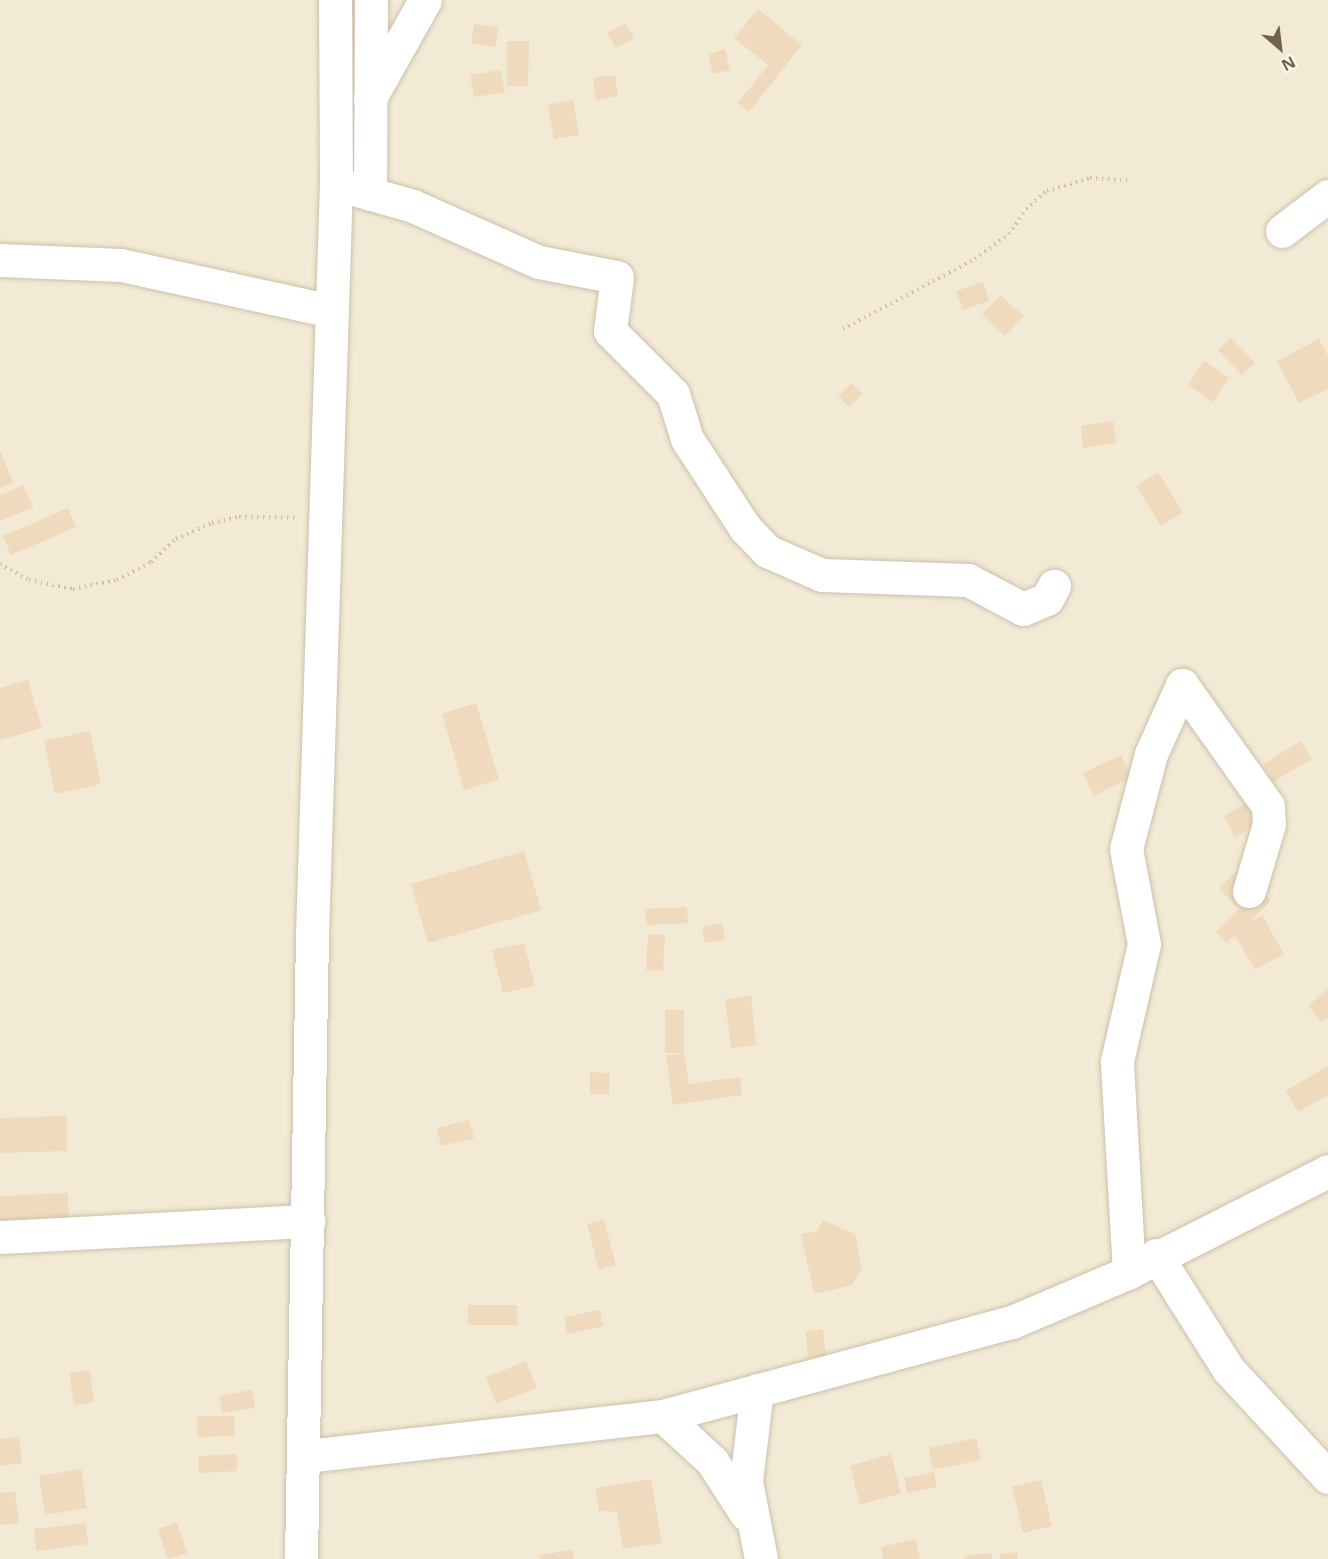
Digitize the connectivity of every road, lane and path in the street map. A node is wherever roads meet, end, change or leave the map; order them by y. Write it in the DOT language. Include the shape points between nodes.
graph roads {
  1 [pos="335,0"];
  2 [pos="371,0"];
  3 [pos="425,0"];
  4 [pos="368,102"];
  5 [pos="1132,181"];
  6 [pos="336,184"];
  7 [pos="370,194"];
  8 [pos="1328,196"];
  9 [pos="1282,231"];
  10 [pos="0,260"];
  11 [pos="332,311"];
  12 [pos="843,329"];
  13 [pos="327,520"];
  14 [pos="0,564"];
  15 [pos="1054,586"];
  16 [pos="1249,891"];
  17 [pos="1328,1171"];
  18 [pos="309,1221"];
  19 [pos="0,1237"];
  20 [pos="1156,1255"];
  21 [pos="1129,1272"];
  22 [pos="757,1390"];
  23 [pos="663,1416"];
  24 [pos="306,1456"];
  25 [pos="1328,1476"];
  26 [pos="750,1521"];
  27 [pos="301,1559"];
  28 [pos="761,1559"];
  1 -- 6 [label="street"];
  2 -- 4 [label="street"];
  3 -- 4 [label="street"];
  4 -- 7 [label="street"];
  5 -- 12 [label="path" via="1090,178 1047,191 1026,208 1009,234 975,259"];
  6 -- 7 [label="street"];
  6 -- 11 [label="street"];
  7 -- 15 [label="street" via="414,206 539,262 617,277 610,331 673,394 687,439 767,551 822,575 968,580 1015,608 1047,599"];
  8 -- 9 [label="street"];
  10 -- 11 [label="street" via="121,265"];
  11 -- 13 [label="street"];
  13 -- 14 [label="path" via="239,517 212,523 176,539 151,562 117,580 73,589 29,580"];
  13 -- 18 [label="street" via="312,934"];
  16 -- 21 [label="street" via="1269,824 1268,806 1182,685 1151,754 1126,849 1144,944 1117,1061"];
  17 -- 20 [label="street"];
  18 -- 19 [label="street"];
  18 -- 24 [label="street"];
  20 -- 21 [label="street"];
  20 -- 25 [label="street" via="1228,1369"];
  21 -- 22 [label="street" via="1012,1322"];
  22 -- 23 [label="street"];
  22 -- 26 [label="street" via="746,1463"];
  23 -- 24 [label="street"];
  23 -- 26 [label="street" via="712,1461"];
  24 -- 27 [label="street"];
  26 -- 28 [label="street"];
}
